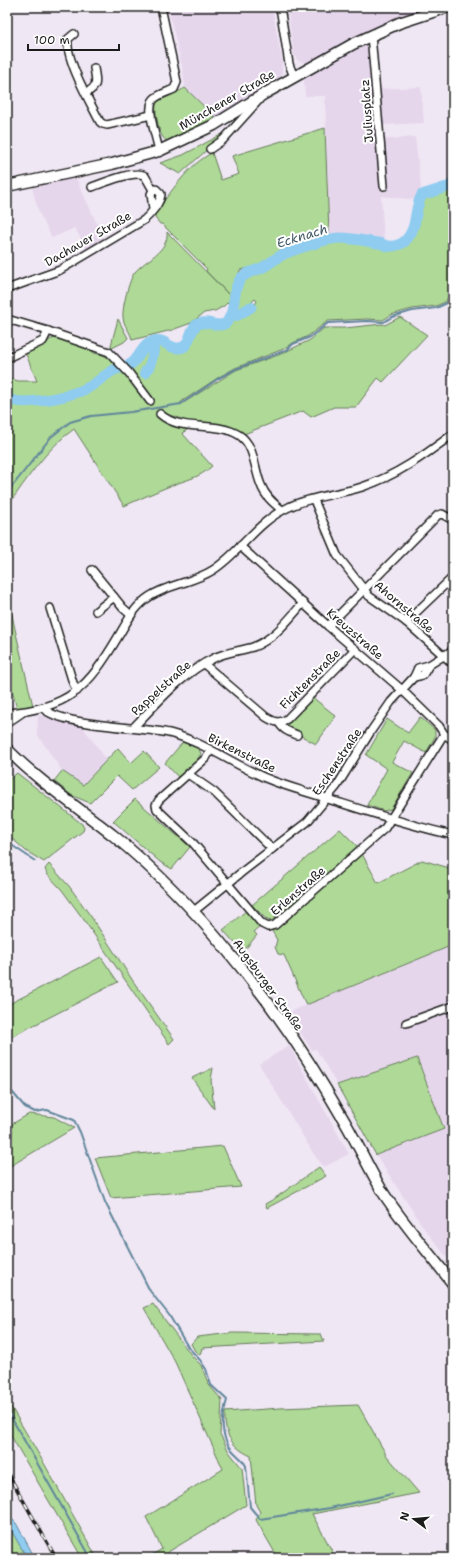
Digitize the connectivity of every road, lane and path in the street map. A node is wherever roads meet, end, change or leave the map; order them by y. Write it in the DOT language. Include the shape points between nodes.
graph roads {
  1 [pos="161,7"];
  2 [pos="280,7"];
  3 [pos="448,7"];
  4 [pos="74,34"];
  5 [pos="371,35"];
  6 [pos="94,68"];
  7 [pos="294,77"];
  8 [pos="86,93"];
  9 [pos="264,94"];
  10 [pos="151,115"];
  11 [pos="210,149"];
  12 [pos="159,151"];
  13 [pos="7,186"];
  14 [pos="384,186"];
  15 [pos="92,187"];
  16 [pos="7,289"];
  17 [pos="7,319"];
  18 [pos="48,331"];
  19 [pos="7,358"];
  20 [pos="150,401"];
  21 [pos="160,414"];
  22 [pos="453,434"];
  23 [pos="314,500"];
  24 [pos="282,510"];
  25 [pos="453,520"];
  26 [pos="240,546"];
  27 [pos="92,570"];
  28 [pos="453,577"];
  29 [pos="364,589"];
  30 [pos="114,597"];
  31 [pos="303,603"];
  32 [pos="50,608"];
  33 [pos="96,611"];
  34 [pos="131,615"];
  35 [pos="406,622"];
  36 [pos="328,626"];
  37 [pos="355,649"];
  38 [pos="453,650"];
  39 [pos="444,655"];
  40 [pos="204,664"];
  41 [pos="453,664"];
  42 [pos="401,690"];
  43 [pos="77,691"];
  44 [pos="43,708"];
  45 [pos="7,712"];
  46 [pos="24,712"];
  47 [pos="279,722"];
  48 [pos="7,723"];
  49 [pos="133,728"];
  50 [pos="444,734"];
  51 [pos="297,736"];
  52 [pos="453,740"];
  53 [pos="7,749"];
  54 [pos="210,751"];
  55 [pos="188,774"];
  56 [pos="328,798"];
  57 [pos="392,819"];
  58 [pos="453,835"];
  59 [pos="272,849"];
  60 [pos="228,883"];
  61 [pos="194,911"];
  62 [pos="453,1006"];
  63 [pos="406,1023"];
  64 [pos="453,1284"];
  1 -- 10 [label="street" via="177,86 153,100"];
  2 -- 7 [label="street" via="289,64"];
  3 -- 5 [label="main road, Münchener Straße"];
  4 -- 8 [label="street" via="67,43 73,65"];
  5 -- 7 [label="main road, Münchener Straße"];
  5 -- 14 [label="street, Juliusplatz"];
  6 -- 8 [label="street" via="96,85"];
  7 -- 9 [label="main road, Münchener Straße"];
  8 -- 10 [label="street" via="103,124"];
  9 -- 11 [label="street" via="224,140"];
  9 -- 12 [label="main road, Münchener Straße" via="214,125"];
  10 -- 12 [label="street"];
  12 -- 13 [label="main road, Münchener Straße" via="112,164"];
  15 -- 16 [label="street, Dachauer Straße" via="118,178 142,174 153,190 160,191 161,198 144,220 74,263"];
  17 -- 18 [label="street"];
  18 -- 19 [label="street" via="43,341"];
  18 -- 20 [label="street" via="109,352"];
  21 -- 24 [label="street" via="180,424 223,428 239,435 248,444 264,491"];
  22 -- 23 [label="street" via="414,462 385,478"];
  23 -- 24 [label="street"];
  23 -- 29 [label="street, Ahornstraße" via="337,555"];
  24 -- 26 [label="street"];
  25 -- 29 [label="street" via="442,514 438,515"];
  26 -- 31 [label="street, Kreuzstraße"];
  26 -- 34 [label="street" via="213,570 194,580 155,593 140,604"];
  27 -- 30 [label="street"];
  28 -- 35 [label="street"];
  29 -- 35 [label="street, Ahornstraße" via="369,596"];
  29 -- 36 [label="street"];
  30 -- 33 [label="street"];
  30 -- 34 [label="street"];
  31 -- 36 [label="street, Kreuzstraße"];
  31 -- 40 [label="street, Pappelstraße" via="264,641"];
  32 -- 43 [label="street"];
  34 -- 43 [label="street" via="100,664"];
  35 -- 39 [label="street, Ahornstraße"];
  36 -- 37 [label="street, Kreuzstraße"];
  37 -- 42 [label="street, Kreuzstraße"];
  37 -- 47 [label="street, Fichtenstraße" via="287,719"];
  38 -- 39 [label="street, Eschenstraße"];
  39 -- 41 [label="street, Ahornstraße"];
  39 -- 42 [label="street, Eschenstraße" via="418,668 414,677"];
  40 -- 47 [label="street, Fichtenstraße" via="266,717"];
  40 -- 49 [label="street, Pappelstraße"];
  42 -- 50 [label="street, Kreuzstraße" via="439,726"];
  42 -- 56 [label="street, Eschenstraße"];
  43 -- 44 [label="street"];
  44 -- 46 [label="street"];
  44 -- 49 [label="street, Birkenstraße" via="47,713 67,718"];
  45 -- 46 [label="street"];
  46 -- 48 [label="street"];
  47 -- 51 [label="street, Fichtenstraße" via="286,731"];
  49 -- 54 [label="street, Birkenstraße" via="183,737"];
  50 -- 52 [label="street, Kreuzstraße"];
  50 -- 57 [label="street, Erlenstraße"];
  53 -- 61 [label="main road, Augsburger Straße" via="154,870"];
  54 -- 55 [label="street, Erlenstraße"];
  54 -- 56 [label="street, Birkenstraße" via="270,780"];
  55 -- 59 [label="street" via="214,792"];
  55 -- 60 [label="street, Erlenstraße" via="158,800 157,809 194,844"];
  56 -- 57 [label="street, Birkenstraße"];
  56 -- 59 [label="street, Eschenstraße" via="307,822"];
  57 -- 58 [label="street, Birkenstraße"];
  57 -- 60 [label="street, Erlenstraße" via="364,848 275,925 268,927 262,924"];
  59 -- 60 [label="street, Eschenstraße"];
  60 -- 61 [label="street, Eschenstraße"];
  61 -- 64 [label="main road, Augsburger Straße" via="266,1000 342,1116 398,1215"];
  62 -- 63 [label="street"];
}
